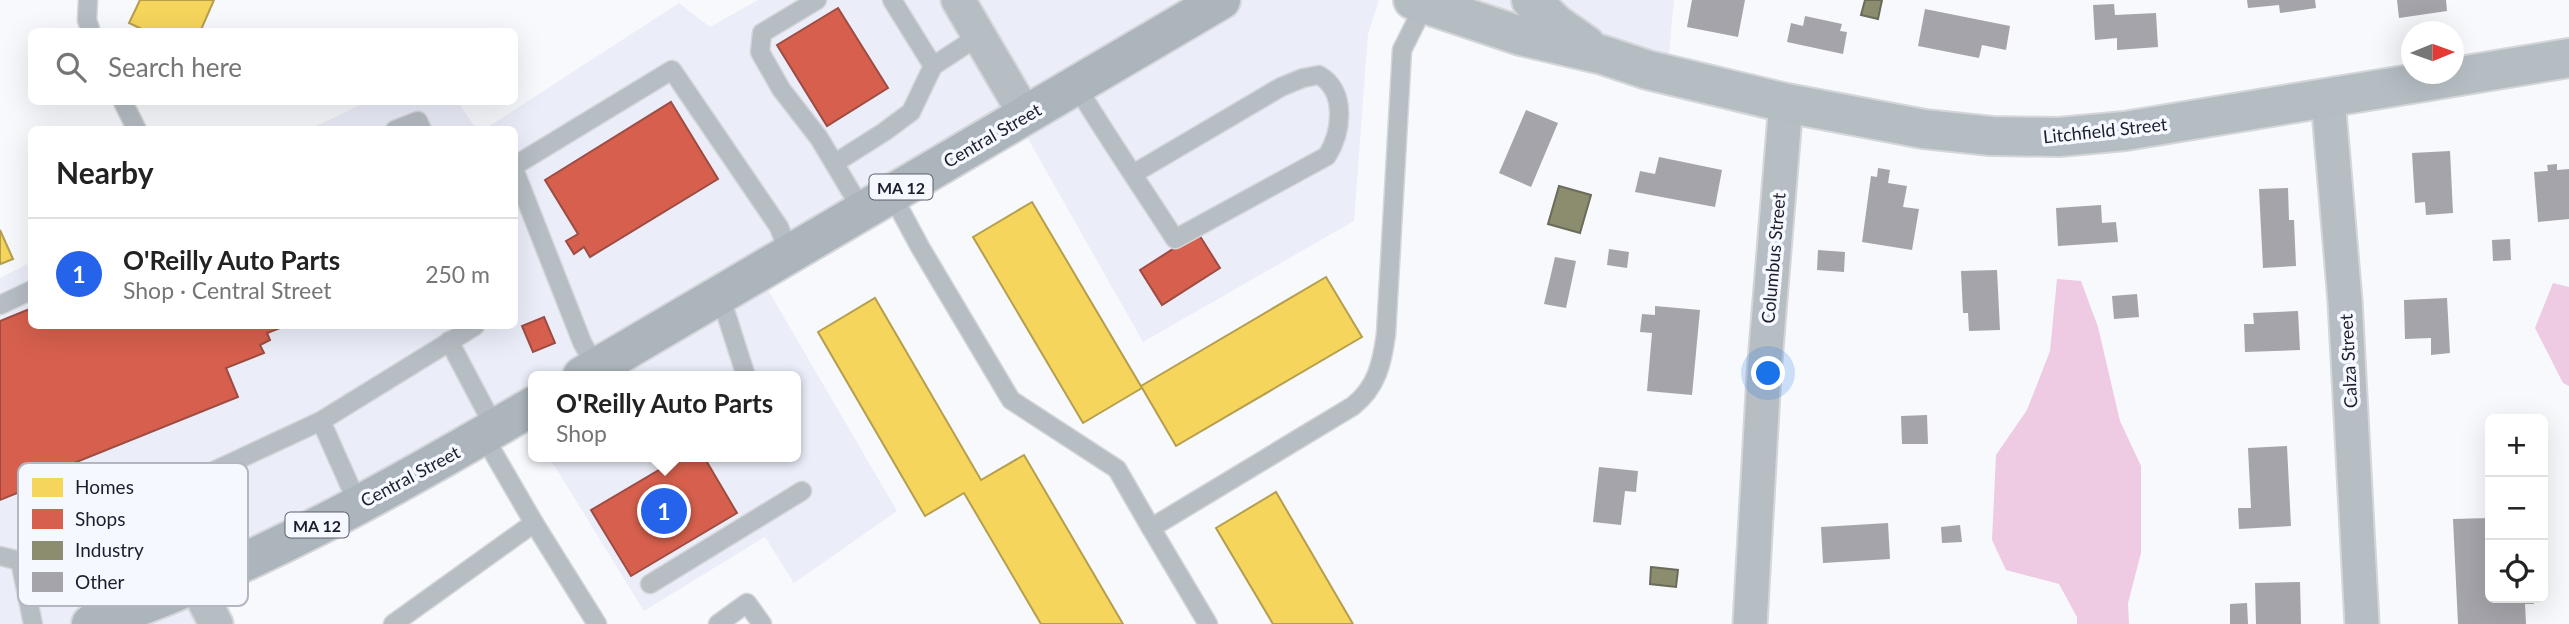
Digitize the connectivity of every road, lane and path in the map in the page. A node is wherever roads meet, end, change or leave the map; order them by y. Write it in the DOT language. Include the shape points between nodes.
graph roads {
  1 [pos="88,0"];
  2 [pos="817,0"];
  3 [pos="892,0"];
  4 [pos="958,0"];
  5 [pos="1221,0"];
  6 [pos="1531,0"];
  7 [pos="1419,2"];
  8 [pos="90,28"];
  9 [pos="979,36"];
  10 [pos="1603,55"];
  11 [pos="2569,58"];
  12 [pos="933,66"];
  13 [pos="1077,87"];
  14 [pos="2328,99"];
  15 [pos="1786,103"];
  16 [pos="124,105"];
  17 [pos="1026,116"];
  18 [pos="135,126"];
  19 [pos="405,126"];
  20 [pos="420,126"];
  21 [pos="835,163"];
  22 [pos="518,165"];
  23 [pos="1133,174"];
  24 [pos="518,177"];
  25 [pos="877,201"];
  26 [pos="789,254"];
  27 [pos="28,292"];
  28 [pos="720,295"];
  29 [pos="0,305"];
  30 [pos="470,329"];
  31 [pos="449,341"];
  32 [pos="589,371"];
  33 [pos="591,371"];
  34 [pos="744,371"];
  35 [pos="528,409"];
  36 [pos="321,421"];
  37 [pos="489,431"];
  38 [pos="231,463"];
  39 [pos="802,491"];
  40 [pos="358,504"];
  41 [pos="534,523"];
  42 [pos="1151,528"];
  43 [pos="0,556"];
  44 [pos="18,560"];
  45 [pos="248,560"];
  46 [pos="650,584"];
  47 [pos="29,606"];
  48 [pos="143,606"];
  49 [pos="207,606"];
  50 [pos="33,624"];
  51 [pos="91,624"];
  52 [pos="216,624"];
  53 [pos="393,624"];
  54 [pos="597,624"];
  55 [pos="718,624"];
  56 [pos="762,624"];
  57 [pos="1208,624"];
  58 [pos="1750,624"];
  59 [pos="2362,624"];
  1 -- 8 [label="lane"];
  2 -- 21 [label="lane" via="762,33 760,52"];
  3 -- 12 [label="lane"];
  4 -- 9 [label="street"];
  5 -- 13 [label="main road, Central Street / MA 12"];
  6 -- 10 [label="main road, Litchfield Street" via="1556,24"];
  7 -- 10 [label="main road, Litchfield Street" via="1521,36"];
  7 -- 42 [label="lane" via="1402,50 1386,334 1377,377 1353,406"];
  9 -- 12 [label="lane"];
  9 -- 17 [label="street"];
  10 -- 15 [label="main road, Litchfield Street"];
  11 -- 14 [label="main road, Litchfield Street"];
  12 -- 21 [label="lane" via="911,112"];
  13 -- 17 [label="main road, Central Street / MA 12"];
  13 -- 23 [label="lane"];
  14 -- 15 [label="main road, Litchfield Street" via="2059,137 1924,129"];
  14 -- 59 [label="street, Calza Street" via="2345,301"];
  15 -- 58 [label="street, Columbus Street"];
  16 -- 18 [label="lane"];
  17 -- 25 [label="main road, Central Street / MA 12"];
  19 -- 20 [label="lane" via="418,121"];
  21 -- 25 [label="lane"];
  22 -- 26 [label="lane" via="672,70 779,227"];
  23 -- 23 [label="lane" via="1175,239 1326,156 1339,127 1338,102 1330,82 1319,75 1281,87"];
  24 -- 32 [label="lane" via="582,342"];
  25 -- 26 [label="main road, Central Street / MA 12"];
  25 -- 42 [label="lane" via="920,247 1011,400 1117,469"];
  26 -- 28 [label="main road, Central Street / MA 12"];
  27 -- 29 [label="lane"];
  28 -- 33 [label="main road, Central Street / MA 12"];
  28 -- 34 [label="lane"];
  30 -- 31 [label="lane"];
  31 -- 36 [label="lane"];
  31 -- 37 [label="lane"];
  35 -- 37 [label="main road, Central Street / MA 12"];
  36 -- 38 [label="lane"];
  36 -- 40 [label="lane"];
  37 -- 40 [label="main road, Central Street / MA 12"];
  37 -- 41 [label="lane"];
  39 -- 46 [label="lane"];
  40 -- 45 [label="main road, Central Street / MA 12"];
  41 -- 53 [label="lane"];
  41 -- 54 [label="lane"];
  42 -- 57 [label="lane"];
  43 -- 44 [label="lane"];
  47 -- 50 [label="lane"];
  48 -- 51 [label="main road, Central Street / MA 12"];
  49 -- 52 [label="street"];
  55 -- 56 [label="lane" via="747,603"];
}
